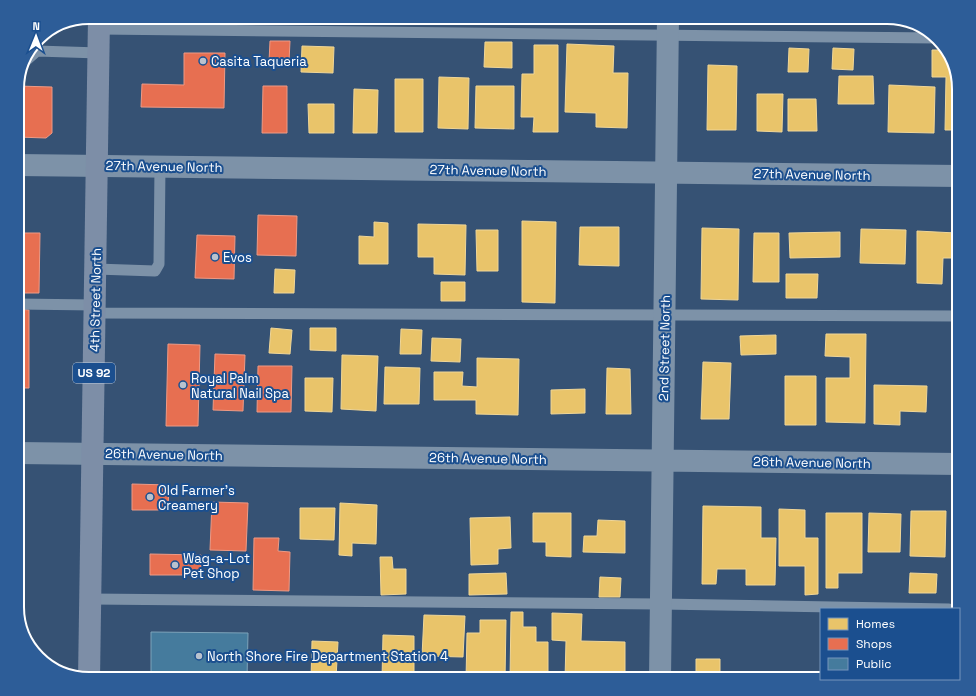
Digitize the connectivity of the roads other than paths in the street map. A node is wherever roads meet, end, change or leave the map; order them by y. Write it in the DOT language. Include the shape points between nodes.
graph roads {
  1 [pos="99,24"];
  2 [pos="289,24"];
  3 [pos="668,26"];
  4 [pos="928,38"];
  5 [pos="56,49"];
  6 [pos="99,53"];
  7 [pos="24,165"];
  8 [pos="98,166"];
  9 [pos="160,166"];
  10 [pos="666,172"];
  11 [pos="952,176"];
  12 [pos="96,269"];
  13 [pos="24,304"];
  14 [pos="95,309"];
  15 [pos="665,316"];
  16 [pos="952,316"];
  17 [pos="24,453"];
  18 [pos="93,454"];
  19 [pos="663,460"];
  20 [pos="952,464"];
  21 [pos="90,599"];
  22 [pos="662,604"];
  23 [pos="892,608"];
  24 [pos="89,672"];
  25 [pos="660,672"];
  1 -- 6 [label="main road, 4th Street North / US 92"];
  2 -- 3 [label="lane"];
  3 -- 4 [label="lane"];
  3 -- 10 [label="street, 2nd Street North"];
  5 -- 6 [label="lane"];
  6 -- 8 [label="main road, 4th Street North / US 92"];
  7 -- 8 [label="street, 27th Avenue North"];
  8 -- 9 [label="street, 27th Avenue North"];
  8 -- 12 [label="main road, 4th Street North / US 92"];
  9 -- 10 [label="street, 27th Avenue North"];
  9 -- 12 [label="lane" via="159,264 155,271"];
  10 -- 11 [label="street, 27th Avenue North"];
  10 -- 15 [label="street, 2nd Street North"];
  12 -- 14 [label="main road, 4th Street North / US 92"];
  13 -- 14 [label="lane"];
  14 -- 15 [label="lane"];
  14 -- 18 [label="main road, 4th Street North / US 92"];
  15 -- 16 [label="lane"];
  15 -- 19 [label="street, 2nd Street North"];
  17 -- 18 [label="street, 26th Avenue North"];
  18 -- 19 [label="street, 26th Avenue North"];
  18 -- 21 [label="main road, 4th Street North / US 92"];
  19 -- 20 [label="street, 26th Avenue North"];
  19 -- 22 [label="street, 2nd Street North"];
  21 -- 22 [label="lane"];
  21 -- 24 [label="main road, 4th Street North / US 92"];
  22 -- 23 [label="lane"];
  22 -- 25 [label="street, 2nd Street North"];
}
